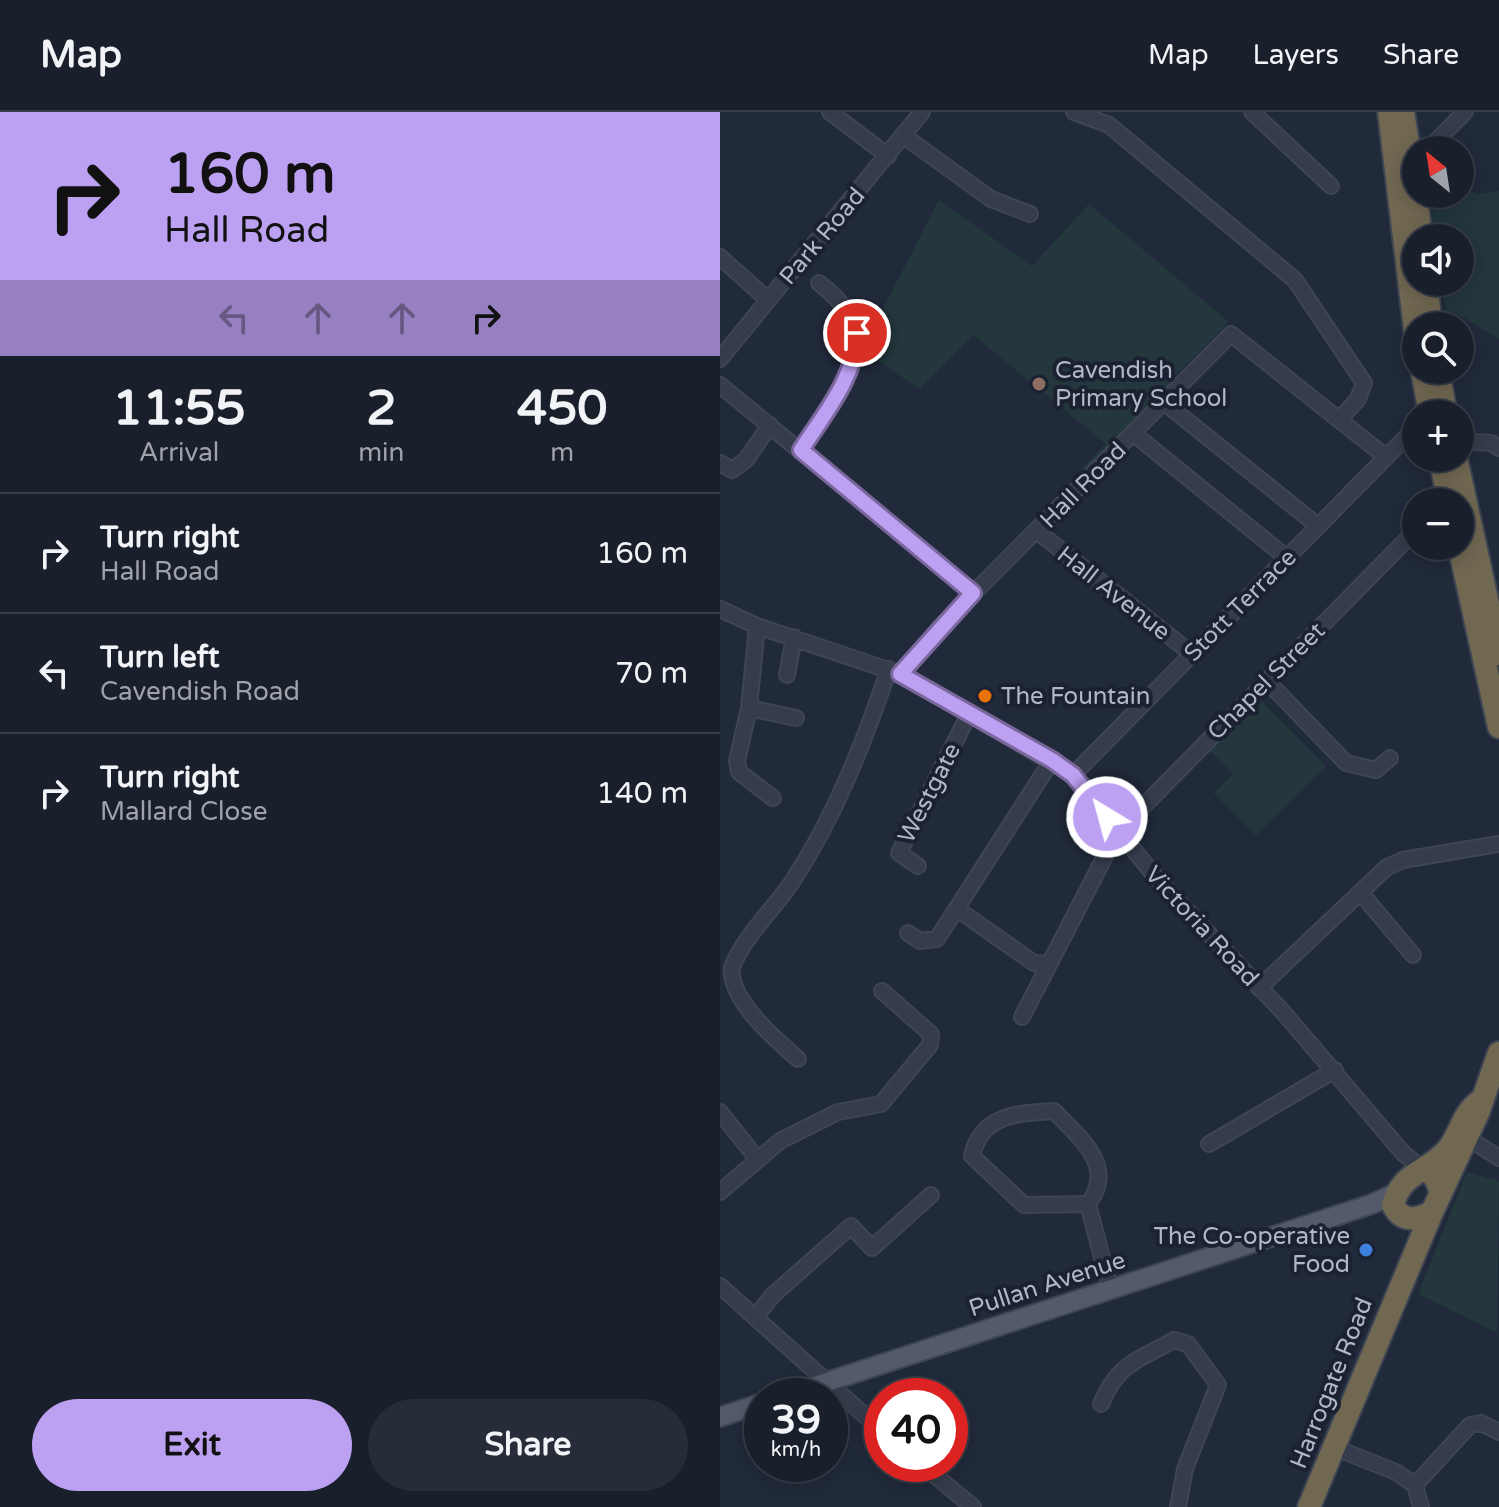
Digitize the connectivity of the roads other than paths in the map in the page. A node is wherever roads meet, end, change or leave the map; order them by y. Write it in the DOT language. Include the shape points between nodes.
graph roads {
  1 [pos="830,112"];
  2 [pos="922,112"];
  3 [pos="1074,112"];
  4 [pos="1252,112"];
  5 [pos="1389,112"];
  6 [pos="1403,112"];
  7 [pos="1465,112"];
  8 [pos="904,136"];
  9 [pos="1406,136"];
  10 [pos="1441,136"];
  11 [pos="1402,152"];
  12 [pos="888,156"];
  13 [pos="1331,186"];
  14 [pos="1413,208"];
  15 [pos="1030,214"];
  16 [pos="720,257"];
  17 [pos="819,283"];
  18 [pos="768,300"];
  19 [pos="1415,312"];
  20 [pos="720,359"];
  21 [pos="720,385"];
  22 [pos="1165,403"];
  23 [pos="1339,420"];
  24 [pos="770,425"];
  25 [pos="1134,434"];
  26 [pos="1402,441"];
  27 [pos="1474,442"];
  28 [pos="1499,448"];
  29 [pos="801,450"];
  30 [pos="1386,457"];
  31 [pos="720,463"];
  32 [pos="1459,472"];
  33 [pos="1318,526"];
  34 [pos="1037,531"];
  35 [pos="1402,544"];
  36 [pos="1287,558"];
  37 [pos="1462,560"];
  38 [pos="973,593"];
  39 [pos="724,615"];
  40 [pos="757,626"];
  41 [pos="794,637"];
  42 [pos="1192,654"];
  43 [pos="1499,654"];
  44 [pos="894,671"];
  45 [pos="787,675"];
  46 [pos="1266,680"];
  47 [pos="749,708"];
  48 [pos="970,712"];
  49 [pos="796,718"];
  50 [pos="1499,727"];
  51 [pos="1390,758"];
  52 [pos="1052,760"];
  53 [pos="1073,775"];
  54 [pos="773,798"];
  55 [pos="1117,833"];
  56 [pos="1499,844"];
  57 [pos="918,866"];
  58 [pos="1360,892"];
  59 [pos="957,909"];
  60 [pos="908,933"];
  61 [pos="1413,955"];
  62 [pos="1047,964"];
  63 [pos="1259,988"];
  64 [pos="882,991"];
  65 [pos="1022,1017"];
  66 [pos="1499,1053"];
  67 [pos="798,1059"];
  68 [pos="1335,1070"];
  69 [pos="720,1112"];
  70 [pos="1460,1143"];
  71 [pos="1209,1144"];
  72 [pos="1403,1153"];
  73 [pos="1497,1156"];
  74 [pos="758,1160"];
  75 [pos="1402,1191"];
  76 [pos="720,1192"];
  77 [pos="931,1195"];
  78 [pos="1436,1203"];
  79 [pos="1088,1204"];
  80 [pos="1402,1278"];
  81 [pos="720,1286"];
  82 [pos="1110,1288"];
  83 [pos="756,1316"];
  84 [pos="819,1378"];
  85 [pos="839,1378"];
  86 [pos="848,1403"];
  87 [pos="1101,1404"];
  88 [pos="744,1409"];
  89 [pos="864,1416"];
  90 [pos="720,1417"];
  91 [pos="1499,1432"];
  92 [pos="1333,1447"];
  93 [pos="943,1482"];
  94 [pos="1415,1485"];
  95 [pos="973,1507"];
  96 [pos="1178,1507"];
  97 [pos="1309,1507"];
  98 [pos="1421,1507"];
  1 -- 12 [label="street"];
  2 -- 8 [label="street, Park Road"];
  3 -- 23 [label="street" via="1109,125 1295,280 1364,383"];
  4 -- 13 [label="street"];
  5 -- 11 [label="highway"];
  6 -- 9 [label="highway"];
  7 -- 10 [label="street"];
  8 -- 12 [label="street, Park Road"];
  8 -- 15 [label="street" via="991,199"];
  12 -- 18 [label="street, Park Road"];
  14 -- 19 [label="highway"];
  16 -- 18 [label="street"];
  17 -- 29 [label="street" via="852,317 857,355"];
  18 -- 20 [label="street, Park Road"];
  21 -- 24 [label="street"];
  22 -- 23 [label="street, Hall Road" via="1231,334"];
  22 -- 25 [label="street, Hall Road"];
  22 -- 33 [label="street"];
  23 -- 30 [label="street, Hall Road"];
  24 -- 29 [label="street"];
  24 -- 31 [label="street" via="746,460 732,470"];
  25 -- 34 [label="street, Hall Road"];
  25 -- 36 [label="street"];
  26 -- 30 [label="street, Stott Terrace"];
  27 -- 28 [label="street"];
  29 -- 38 [label="street"];
  30 -- 33 [label="street, Stott Terrace"];
  32 -- 43 [label="highway"];
  33 -- 36 [label="street, Stott Terrace"];
  34 -- 38 [label="street, Hall Road"];
  34 -- 42 [label="street, Hall Avenue"];
  35 -- 46 [label="street, Chapel Street"];
  36 -- 42 [label="street, Stott Terrace"];
  37 -- 50 [label="highway"];
  38 -- 44 [label="street, Hall Road"];
  39 -- 40 [label="street, Victoria Road"];
  40 -- 41 [label="street, Victoria Road"];
  40 -- 47 [label="street"];
  41 -- 44 [label="street, Victoria Road"];
  41 -- 45 [label="street"];
  42 -- 53 [label="street, Stott Terrace"];
  44 -- 48 [label="street, Victoria Road"];
  44 -- 67 [label="street" via="821,832 732,967 733,985 760,1024"];
  46 -- 51 [label="street" via="1346,763 1376,770"];
  46 -- 55 [label="street, Chapel Street"];
  47 -- 49 [label="street"];
  47 -- 54 [label="street" via="739,772"];
  48 -- 52 [label="street, Victoria Road"];
  48 -- 57 [label="street, Westgate" via="899,853"];
  52 -- 53 [label="street, Victoria Road"];
  52 -- 59 [label="street"];
  53 -- 55 [label="street, Victoria Road"];
  55 -- 62 [label="street, Chapel Street"];
  55 -- 63 [label="street, Victoria Road"];
  56 -- 58 [label="street" via="1403,860"];
  58 -- 61 [label="street"];
  58 -- 63 [label="street"];
  59 -- 60 [label="street" via="937,939 920,941"];
  59 -- 62 [label="street" via="1034,963"];
  62 -- 65 [label="street, Chapel Street"];
  63 -- 68 [label="street, Victoria Road"];
  64 -- 74 [label="street" via="931,1034 930,1045 881,1104 838,1112 780,1141"];
  66 -- 70 [label="highway" via="1480,1101 1467,1111"];
  68 -- 71 [label="street"];
  68 -- 72 [label="street, Victoria Road"];
  69 -- 74 [label="street"];
  70 -- 73 [label="street"];
  70 -- 75 [label="highway"];
  70 -- 78 [label="highway"];
  72 -- 75 [label="street"];
  72 -- 75 [label="street, Victoria Road"];
  74 -- 76 [label="street"];
  75 -- 78 [label="highway" via="1413,1220"];
  75 -- 78 [label="highway" via="1436,1179"];
  75 -- 80 [label="highway" via="1408,1245"];
  75 -- 82 [label="main road, Pullan Avenue"];
  77 -- 83 [label="street" via="872,1248 851,1226"];
  78 -- 80 [label="highway"];
  79 -- 79 [label="street" via="1098,1192 1101,1173 1094,1155 1054,1111 1004,1116 975,1143 972,1156 978,1165 1024,1205"];
  79 -- 82 [label="street"];
  80 -- 92 [label="highway, Harrogate Road"];
  81 -- 83 [label="street"];
  82 -- 85 [label="main road, Pullan Avenue"];
  83 -- 84 [label="street"];
  86 -- 89 [label="street"];
  87 -- 96 [label="street" via="1112,1378 1127,1366 1174,1340 1188,1344 1218,1385 1185,1469"];
  88 -- 90 [label="main road"];
  91 -- 94 [label="street" via="1481,1423 1470,1425"];
  92 -- 94 [label="street"];
  92 -- 97 [label="highway, Harrogate Road"];
  93 -- 95 [label="street"];
  94 -- 98 [label="street"];
}
